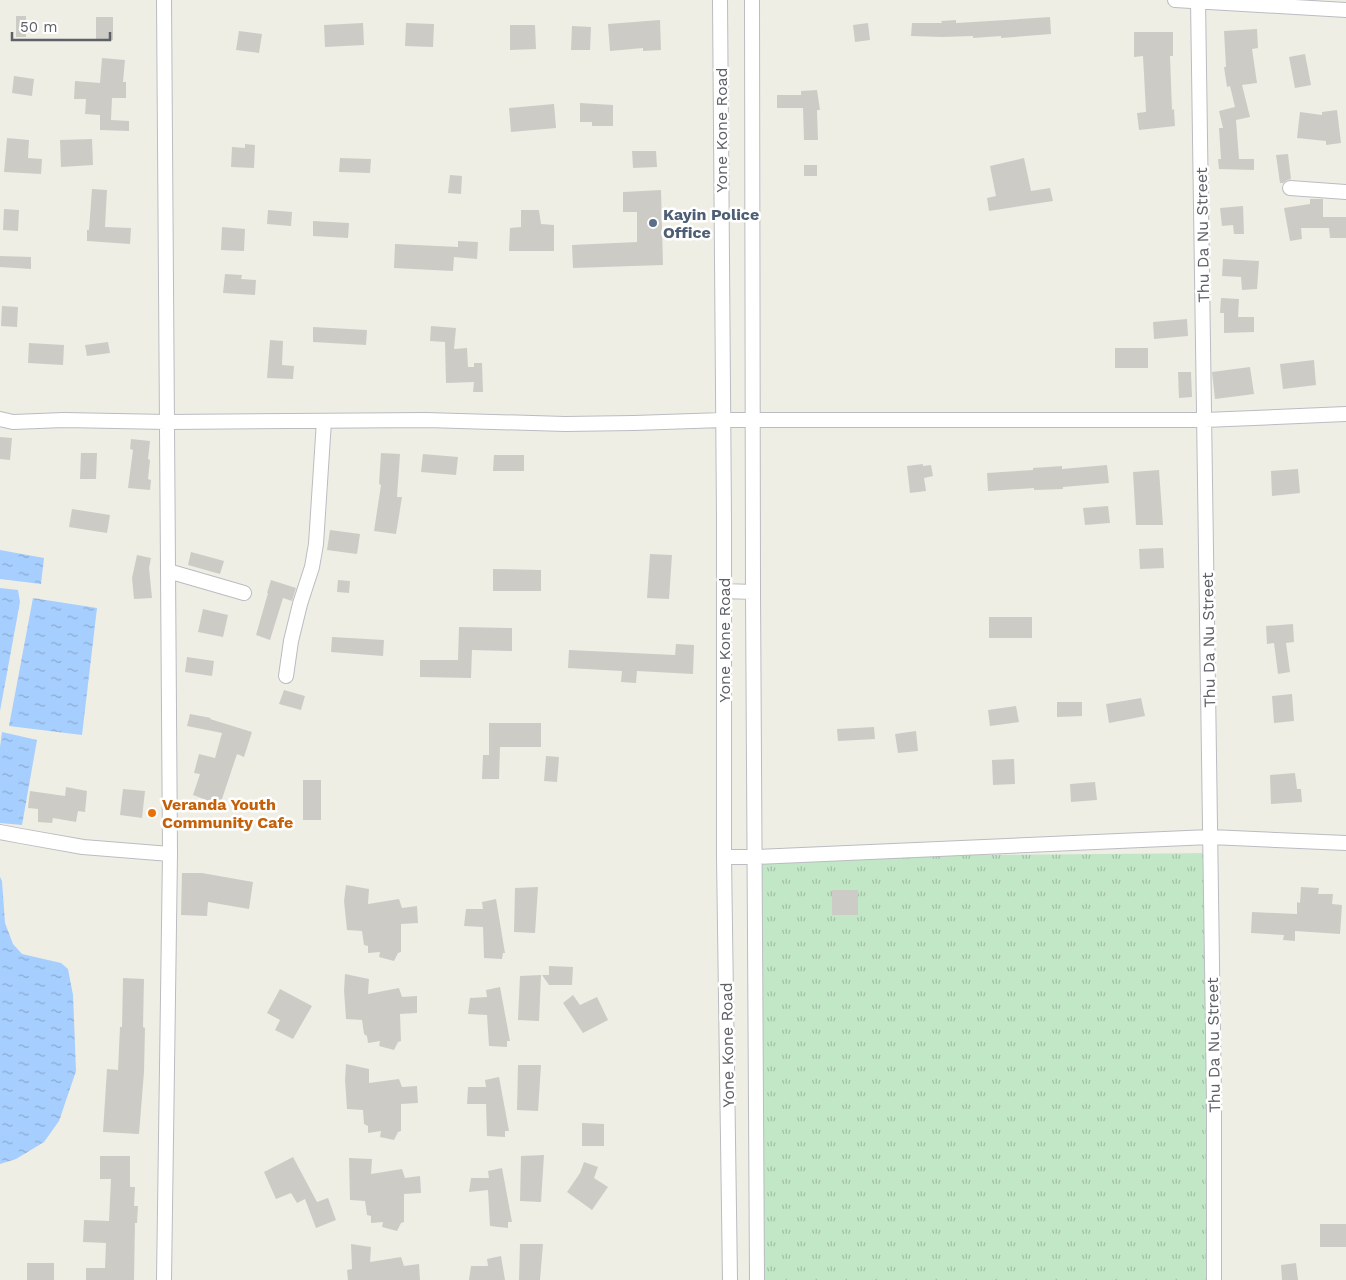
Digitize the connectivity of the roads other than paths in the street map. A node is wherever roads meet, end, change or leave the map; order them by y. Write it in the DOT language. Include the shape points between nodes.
graph roads {
  1 [pos="164,0"];
  2 [pos="720,0"];
  3 [pos="752,0"];
  4 [pos="1175,0"];
  5 [pos="1198,1"];
  6 [pos="1346,10"];
  7 [pos="1290,188"];
  8 [pos="1346,192"];
  9 [pos="1346,414"];
  10 [pos="0,419"];
  11 [pos="723,420"];
  12 [pos="752,420"];
  13 [pos="1205,420"];
  14 [pos="324,421"];
  15 [pos="167,422"];
  16 [pos="168,571"];
  17 [pos="724,591"];
  18 [pos="753,592"];
  19 [pos="244,593"];
  20 [pos="286,676"];
  21 [pos="0,832"];
  22 [pos="1210,837"];
  23 [pos="1346,843"];
  24 [pos="170,854"];
  25 [pos="724,857"];
  26 [pos="754,857"];
  27 [pos="164,1280"];
  28 [pos="730,1280"];
  29 [pos="757,1280"];
  30 [pos="1214,1280"];
  1 -- 15 [label="street"];
  2 -- 11 [label="street, Yone Kone Road"];
  3 -- 12 [label="street"];
  4 -- 5 [label="street"];
  5 -- 6 [label="street"];
  5 -- 13 [label="street, Thu Da Nu Street"];
  7 -- 8 [label="street"];
  9 -- 13 [label="street"];
  10 -- 15 [label="street" via="13,422"];
  11 -- 12 [label="street"];
  11 -- 14 [label="street" via="575,424"];
  11 -- 17 [label="street, Yone Kone Road"];
  12 -- 13 [label="street"];
  12 -- 18 [label="street"];
  13 -- 22 [label="street, Thu Da Nu Street"];
  14 -- 15 [label="street"];
  14 -- 20 [label="street" via="316,544 291,641"];
  15 -- 16 [label="street"];
  16 -- 19 [label="street"];
  16 -- 24 [label="street"];
  17 -- 18 [label="street"];
  17 -- 25 [label="street, Yone Kone Road"];
  18 -- 26 [label="street"];
  21 -- 24 [label="street" via="83,847"];
  22 -- 23 [label="street"];
  22 -- 26 [label="street"];
  22 -- 30 [label="street, Thu Da Nu Street"];
  24 -- 27 [label="street"];
  25 -- 26 [label="street"];
  25 -- 28 [label="street, Yone Kone Road"];
  26 -- 29 [label="street"];
}
